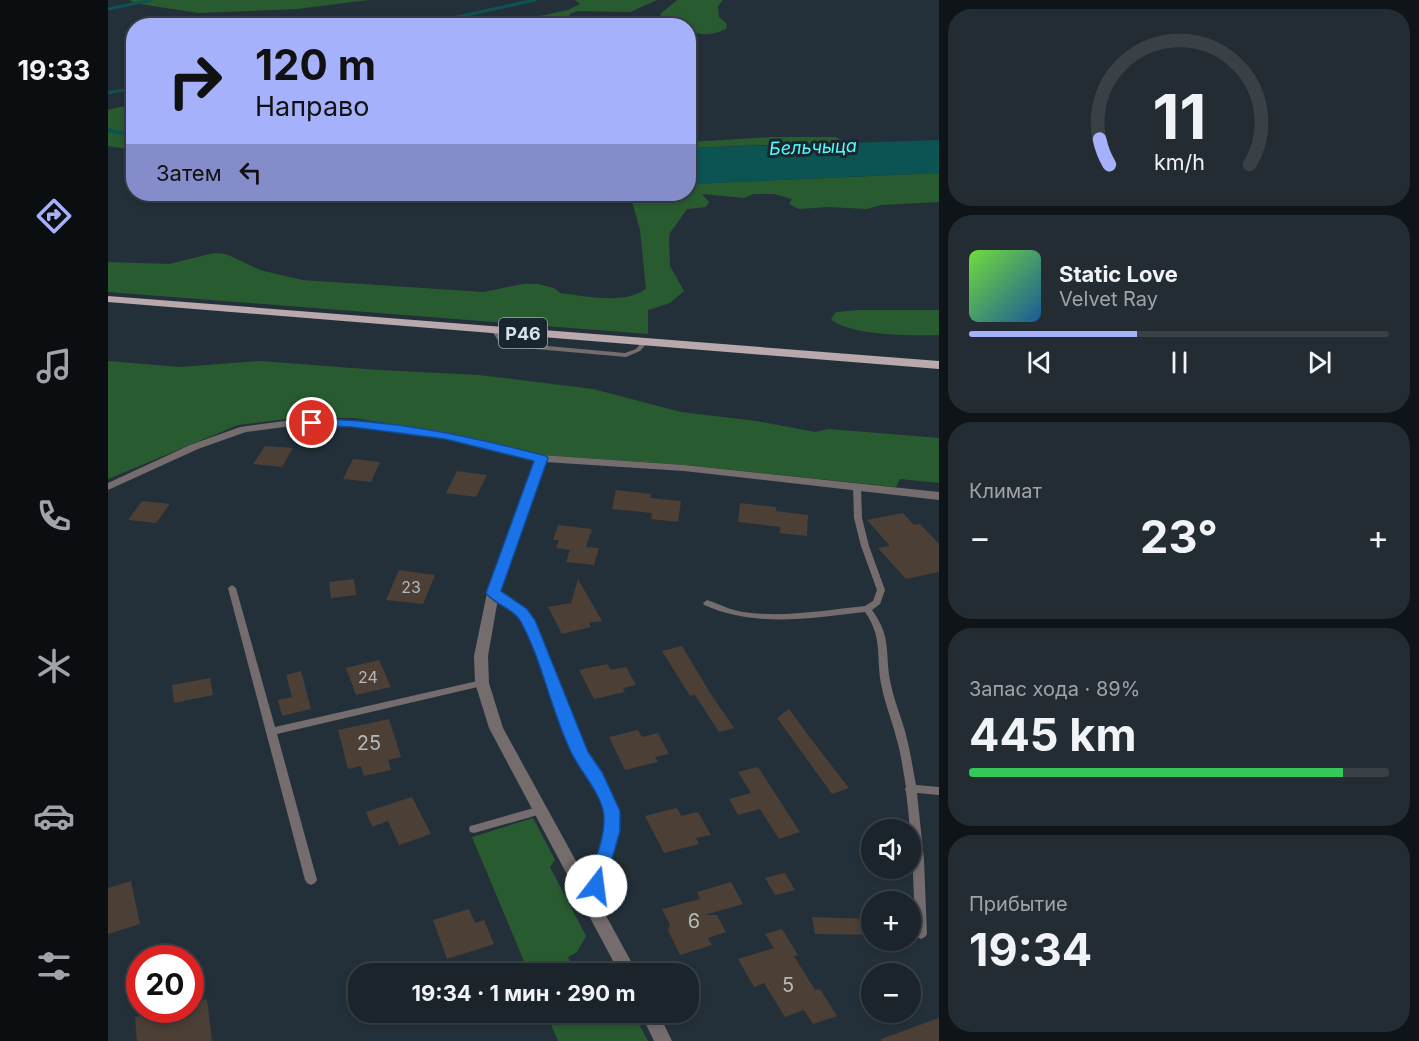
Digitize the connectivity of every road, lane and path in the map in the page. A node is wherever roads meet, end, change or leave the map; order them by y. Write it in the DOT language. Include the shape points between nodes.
graph roads {
  1 [pos="108,299"];
  2 [pos="939,365"];
  3 [pos="541,458"];
  4 [pos="108,487"];
  5 [pos="857,487"];
  6 [pos="939,496"];
  7 [pos="232,588"];
  8 [pos="493,593"];
  9 [pos="707,603"];
  10 [pos="867,609"];
  11 [pos="482,683"];
  12 [pos="270,732"];
  13 [pos="910,789"];
  14 [pos="939,791"];
  15 [pos="541,810"];
  16 [pos="474,829"];
  17 [pos="311,880"];
  18 [pos="919,891"];
  19 [pos="591,904"];
  20 [pos="623,963"];
  21 [pos="654,1023"];
  22 [pos="663,1041"];
  1 -- 2 [label="main road, Р46"];
  3 -- 4 [label="street" via="446,435 352,423 292,423 244,429 194,447"];
  3 -- 5 [label="street" via="684,468"];
  3 -- 8 [label="street"];
  5 -- 6 [label="street"];
  5 -- 10 [label="lane" via="858,518 880,590 877,602"];
  7 -- 12 [label="lane"];
  8 -- 11 [label="street" via="481,656"];
  8 -- 19 [label="lane" via="527,620 581,754 612,811 611,831"];
  9 -- 10 [label="lane" via="738,614 779,616"];
  10 -- 13 [label="lane" via="883,634 885,684 902,740"];
  11 -- 12 [label="lane"];
  11 -- 15 [label="street" via="496,728"];
  12 -- 17 [label="lane"];
  13 -- 14 [label="lane"];
  13 -- 18 [label="lane"];
  15 -- 16 [label="lane"];
  15 -- 19 [label="street"];
  19 -- 20 [label="street"];
  21 -- 22 [label="street"];
}
